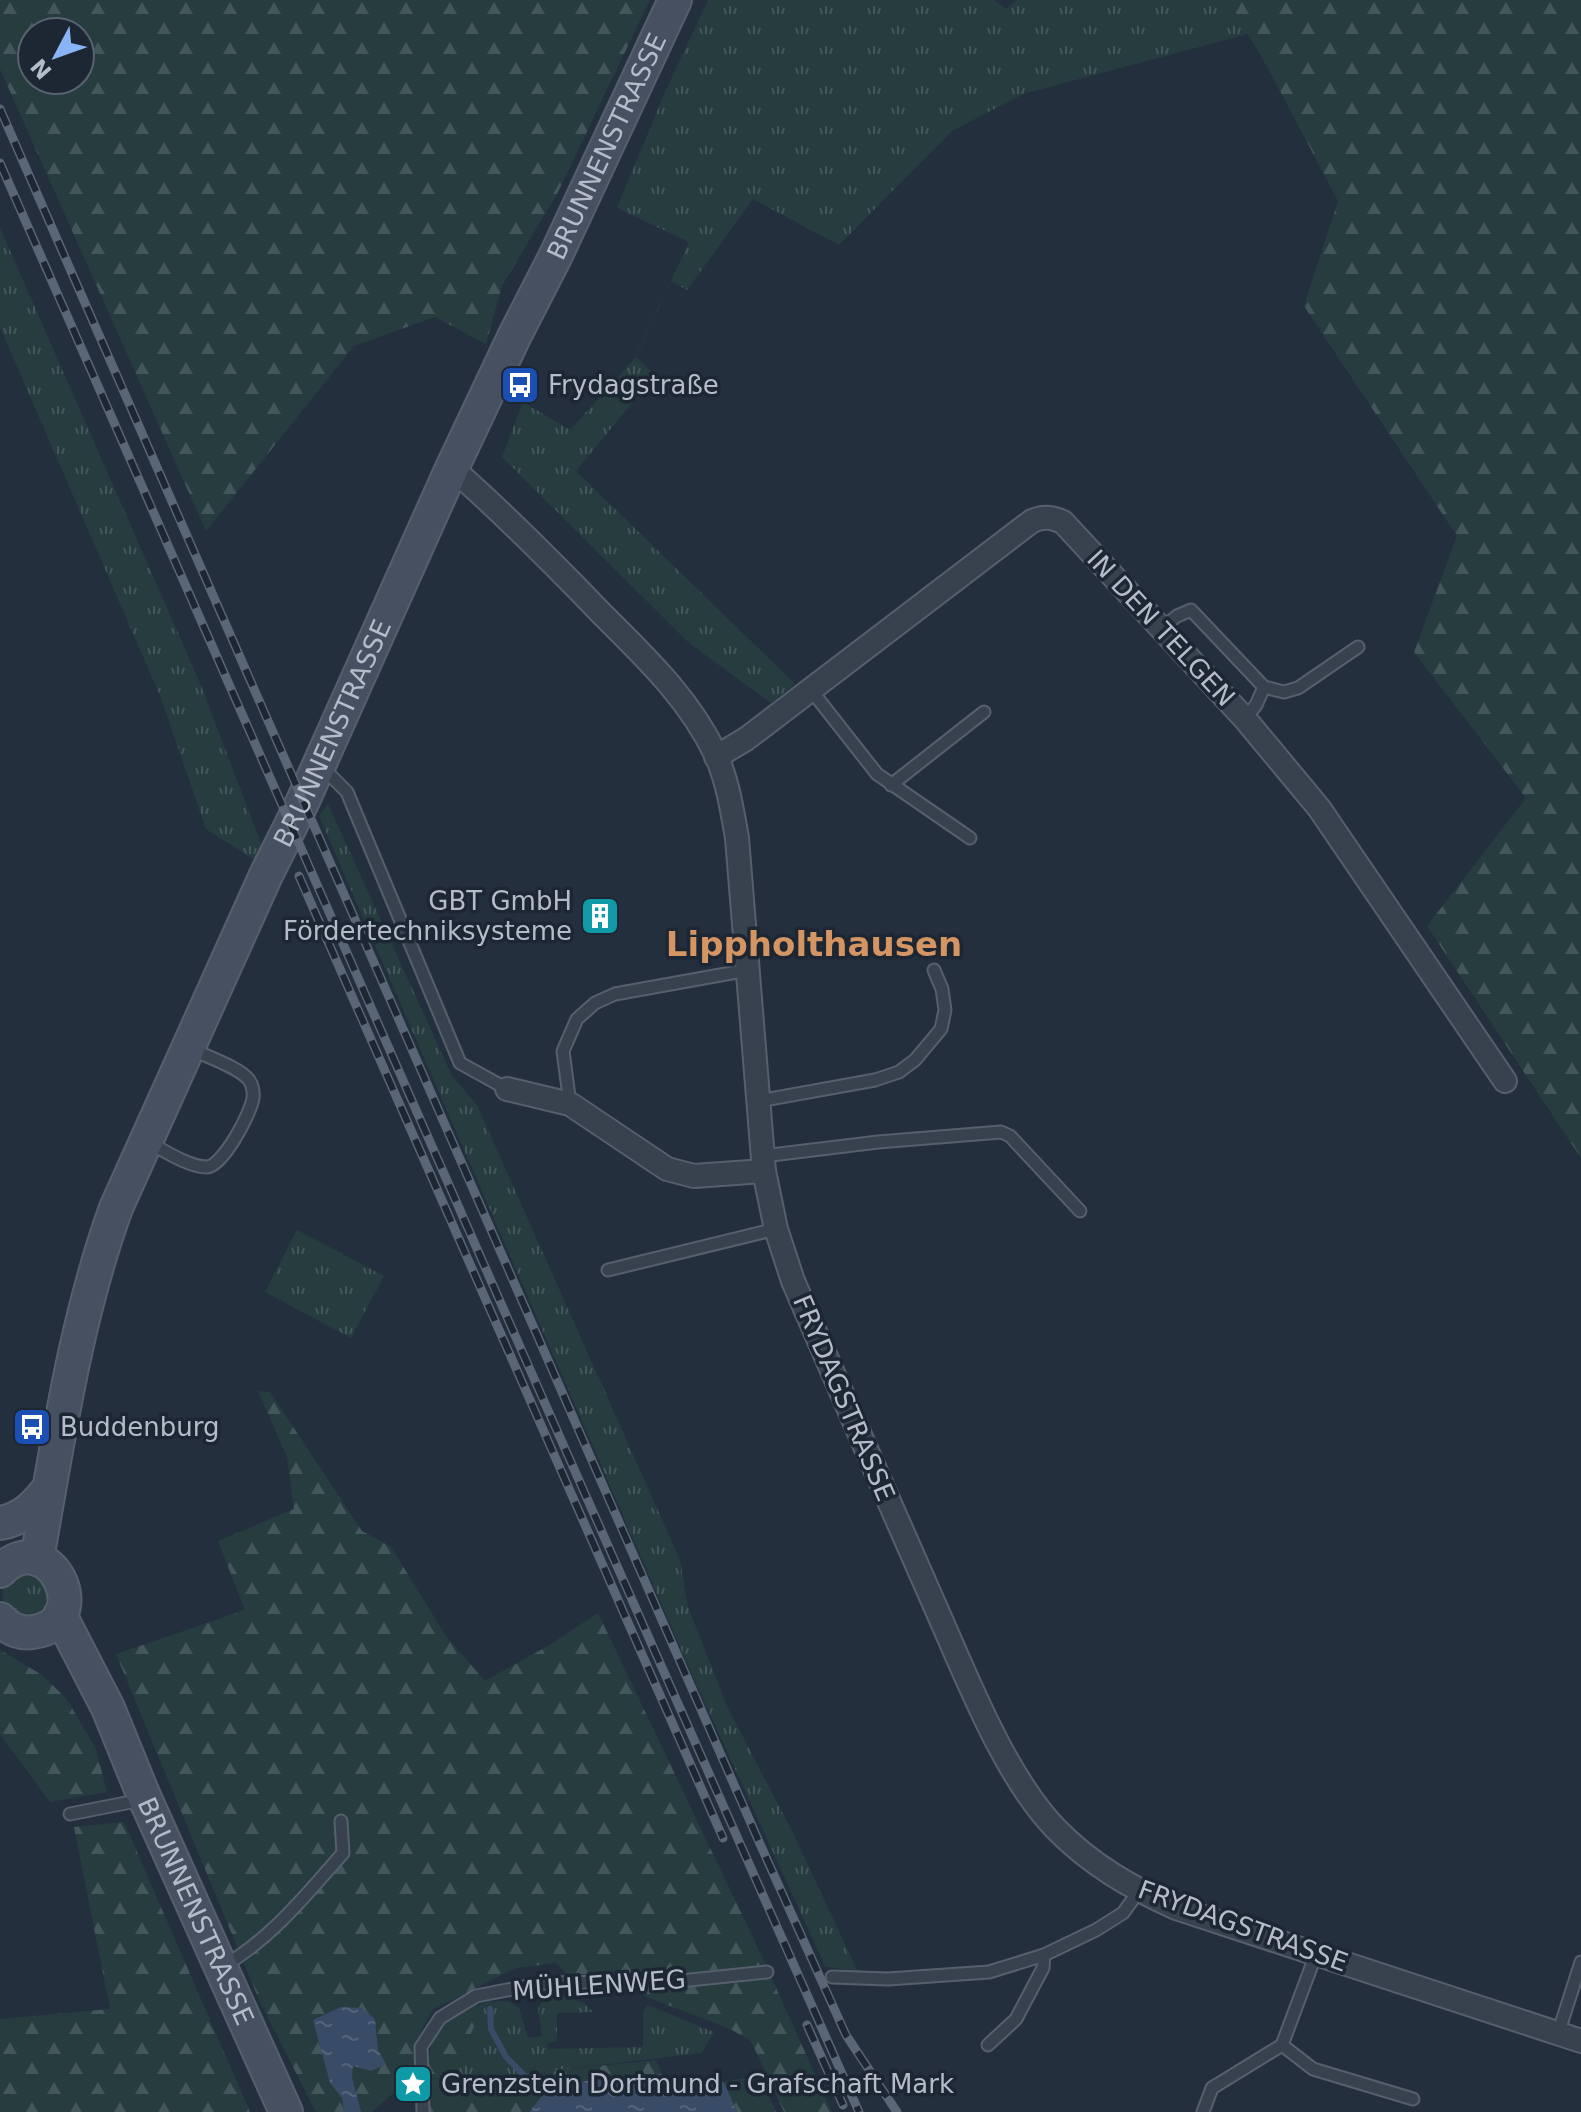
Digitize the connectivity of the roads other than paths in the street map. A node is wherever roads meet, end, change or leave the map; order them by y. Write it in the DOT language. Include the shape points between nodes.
graph roads {
  1 [pos="675,0"];
  2 [pos="452,468"];
  3 [pos="1162,628"];
  4 [pos="1358,647"];
  5 [pos="1264,687"];
  6 [pos="811,690"];
  7 [pos="984,712"];
  8 [pos="1245,719"];
  9 [pos="716,757"];
  10 [pos="320,765"];
  11 [pos="891,785"];
  12 [pos="970,838"];
  13 [pos="748,970"];
  14 [pos="934,970"];
  15 [pos="188,1048"];
  16 [pos="1505,1081"];
  17 [pos="507,1089"];
  18 [pos="759,1101"];
  19 [pos="570,1104"];
  20 [pos="146,1141"];
  21 [pos="763,1164"];
  22 [pos="1080,1211"];
  23 [pos="776,1229"];
  24 [pos="608,1270"];
  25 [pos="49,1488"];
  26 [pos="0,1523"];
  27 [pos="37,1559"];
  28 [pos="2,1567"];
  29 [pos="0,1619"];
  30 [pos="49,1623"];
  31 [pos="146,1800"];
  32 [pos="70,1814"];
  33 [pos="341,1821"];
  34 [pos="1139,1891"];
  35 [pos="1316,1954"];
  36 [pos="1044,1955"];
  37 [pos="1581,1962"];
  38 [pos="221,1967"];
  39 [pos="767,1972"];
  40 [pos="832,1977"];
  41 [pos="1558,2034"];
  42 [pos="1581,2041"];
  43 [pos="988,2045"];
  44 [pos="1282,2045"];
  45 [pos="1413,2099"];
  46 [pos="286,2112"];
  47 [pos="423,2112"];
  48 [pos="1203,2112"];
  1 -- 2 [label="street, BRUNNENSTRASSE"];
  2 -- 9 [label="street, FRYDAGSTRASSE" via="515,524 672,685"];
  2 -- 10 [label="street, BRUNNENSTRASSE"];
  3 -- 5 [label="lane" via="1191,610"];
  3 -- 6 [label="street, IN DEN TELGEN" via="1063,522 1042,516"];
  3 -- 8 [label="street, IN DEN TELGEN"];
  4 -- 5 [label="lane" via="1298,688 1284,692"];
  5 -- 8 [label="lane"];
  6 -- 9 [label="street, IN DEN TELGEN"];
  6 -- 11 [label="lane" via="863,759"];
  7 -- 11 [label="lane"];
  8 -- 16 [label="street, IN DEN TELGEN" via="1319,808"];
  9 -- 13 [label="street, FRYDAGSTRASSE" via="737,838"];
  10 -- 15 [label="street, BRUNNENSTRASSE"];
  10 -- 17 [label="lane" via="347,792 460,1063"];
  11 -- 12 [label="lane"];
  13 -- 18 [label="street, FRYDAGSTRASSE"];
  13 -- 19 [label="lane" via="615,994 595,1003 577,1019 563,1051"];
  14 -- 18 [label="lane" via="945,1010 941,1029 899,1072"];
  15 -- 20 [label="street, BRUNNENSTRASSE"];
  15 -- 20 [label="lane" via="249,1080 253,1099 217,1164 192,1163"];
  17 -- 19 [label="street"];
  18 -- 21 [label="street, FRYDAGSTRASSE"];
  19 -- 21 [label="street" via="667,1169 694,1176"];
  20 -- 25 [label="street, BRUNNENSTRASSE" via="116,1208 91,1286"];
  21 -- 22 [label="lane" via="878,1142 1001,1132"];
  21 -- 23 [label="street, FRYDAGSTRASSE"];
  23 -- 24 [label="lane"];
  23 -- 34 [label="street, FRYDAGSTRASSE" via="877,1476 1012,1768 1053,1826 1079,1852"];
  25 -- 26 [label="street" via="34,1507"];
  25 -- 27 [label="street, BRUNNENSTRASSE"];
  27 -- 28 [label="street"];
  27 -- 30 [label="street, BRUNNENSTRASSE" via="60,1575 65,1588 65,1602"];
  29 -- 30 [label="street" via="25,1633"];
  30 -- 31 [label="street, BRUNNENSTRASSE" via="108,1708"];
  31 -- 32 [label="lane"];
  31 -- 38 [label="street, BRUNNENSTRASSE"];
  33 -- 38 [label="lane" via="343,1853 278,1925"];
  34 -- 35 [label="street, FRYDAGSTRASSE"];
  34 -- 36 [label="lane" via="1123,1913"];
  35 -- 41 [label="street, FRYDAGSTRASSE"];
  35 -- 44 [label="lane"];
  36 -- 40 [label="lane" via="989,1972"];
  36 -- 43 [label="lane" via="1043,1968 1016,2019"];
  37 -- 41 [label="lane"];
  38 -- 46 [label="street, BRUNNENSTRASSE"];
  39 -- 47 [label="lane, MÜHLENWEG" via="680,1981 543,1983 476,1996 440,2018 421,2047"];
  41 -- 42 [label="street, FRYDAGSTRASSE"];
  44 -- 45 [label="lane" via="1313,2069"];
  44 -- 48 [label="lane" via="1212,2088"];
}
